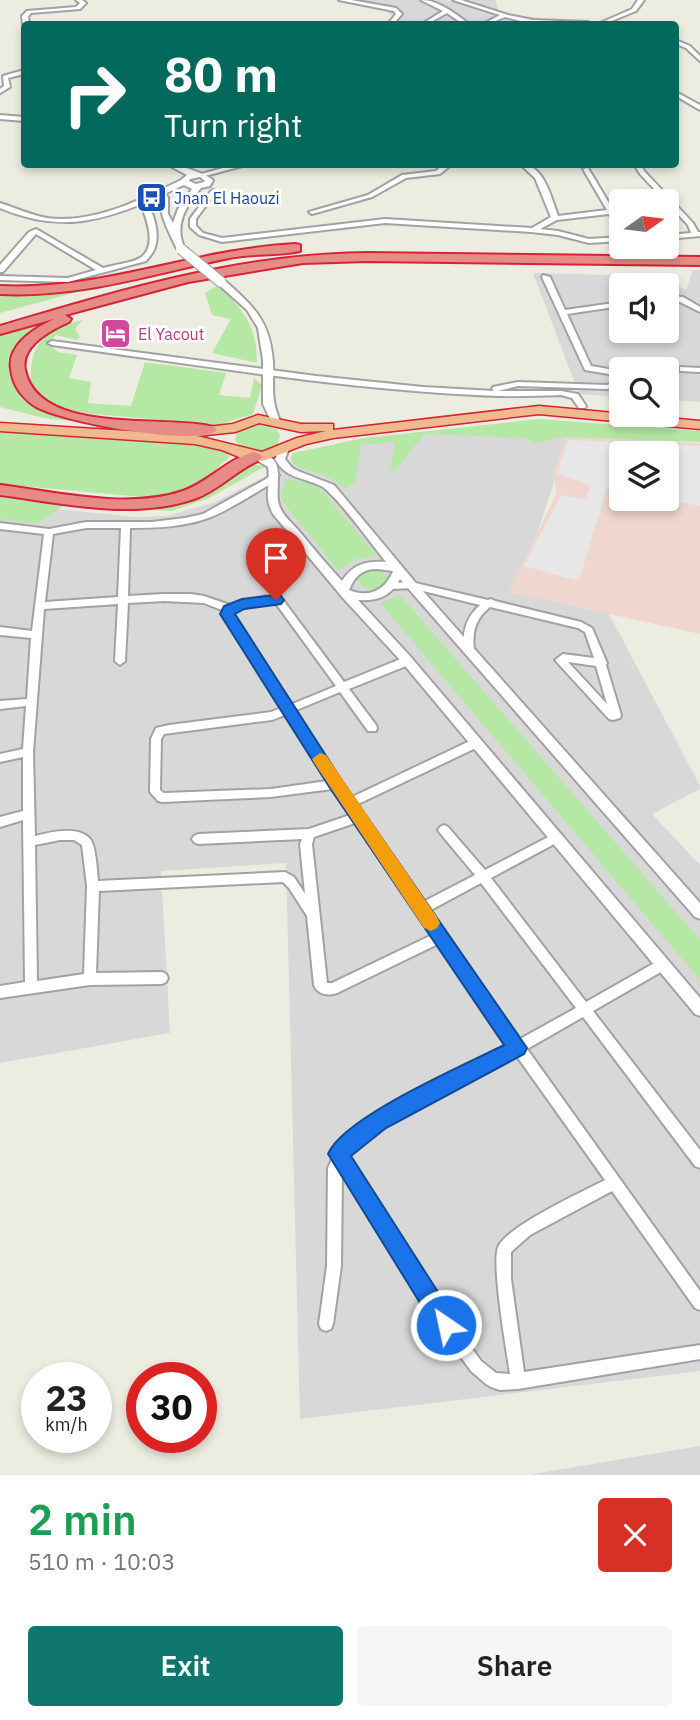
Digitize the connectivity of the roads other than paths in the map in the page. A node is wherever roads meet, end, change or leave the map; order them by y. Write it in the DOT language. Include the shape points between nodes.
graph roads {
  1 [pos="79,0"];
  2 [pos="342,0"];
  3 [pos="424,0"];
  4 [pos="456,0"];
  5 [pos="641,0"];
  6 [pos="447,11"];
  7 [pos="505,15"];
  8 [pos="26,21"];
  9 [pos="393,21"];
  10 [pos="429,21"];
  11 [pos="462,21"];
  12 [pos="492,21"];
  13 [pos="532,21"];
  14 [pos="608,21"];
  15 [pos="679,43"];
  16 [pos="700,59"];
  17 [pos="21,73"];
  18 [pos="0,91"];
  19 [pos="679,96"];
  20 [pos="700,108"];
  21 [pos="0,117"];
  22 [pos="21,119"];
  23 [pos="176,168"];
  24 [pos="229,168"];
  25 [pos="442,168"];
  26 [pos="528,168"];
  27 [pos="639,168"];
  28 [pos="586,169"];
  29 [pos="196,182"];
  30 [pos="162,192"];
  31 [pos="143,201"];
  32 [pos="1,209"];
  33 [pos="609,210"];
  34 [pos="312,212"];
  35 [pos="609,212"];
  36 [pos="555,218"];
  37 [pos="36,220"];
  38 [pos="531,230"];
  39 [pos="33,232"];
  40 [pos="174,232"];
  41 [pos="698,235"];
  42 [pos="679,236"];
  43 [pos="609,240"];
  44 [pos="392,251"];
  45 [pos="700,252"];
  46 [pos="700,261"];
  47 [pos="0,270"];
  48 [pos="103,271"];
  49 [pos="546,277"];
  50 [pos="0,278"];
  51 [pos="0,290"];
  52 [pos="679,299"];
  53 [pos="609,306"];
  54 [pos="700,310"];
  55 [pos="564,312"];
  56 [pos="0,320"];
  57 [pos="0,330"];
  58 [pos="52,343"];
  59 [pos="684,369"];
  60 [pos="700,370"];
  61 [pos="268,372"];
  62 [pos="609,372"];
  63 [pos="609,387"];
  64 [pos="484,393"];
  65 [pos="268,404"];
  66 [pos="582,406"];
  67 [pos="609,409"];
  68 [pos="679,416"];
  69 [pos="700,418"];
  70 [pos="0,419"];
  71 [pos="258,419"];
  72 [pos="276,421"];
  73 [pos="700,425"];
  74 [pos="0,426"];
  75 [pos="235,428"];
  76 [pos="209,430"];
  77 [pos="285,449"];
  78 [pos="236,450"];
  79 [pos="256,457"];
  80 [pos="275,475"];
  81 [pos="0,490"];
  82 [pos="251,491"];
  83 [pos="270,495"];
  84 [pos="126,525"];
  85 [pos="0,526"];
  86 [pos="49,532"];
  87 [pos="397,568"];
  88 [pos="411,585"];
  89 [pos="393,586"];
  90 [pos="345,593"];
  91 [pos="123,600"];
  92 [pos="491,602"];
  93 [pos="39,607"];
  94 [pos="229,609"];
  95 [pos="0,631"];
  96 [pos="36,635"];
  97 [pos="469,651"];
  98 [pos="120,661"];
  99 [pos="407,661"];
  100 [pos="602,663"];
  101 [pos="343,688"];
  102 [pos="31,702"];
  103 [pos="0,705"];
  104 [pos="289,710"];
  105 [pos="372,728"];
  106 [pos="475,743"];
  107 [pos="28,752"];
  108 [pos="0,758"];
  109 [pos="335,784"];
  110 [pos="350,803"];
  111 [pos="30,814"];
  112 [pos="359,817"];
  113 [pos="0,822"];
  114 [pos="444,830"];
  115 [pos="309,834"];
  116 [pos="198,839"];
  117 [pos="554,839"];
  118 [pos="31,841"];
  119 [pos="483,876"];
  120 [pos="93,886"];
  121 [pos="421,909"];
  122 [pos="700,913"];
  123 [pos="313,914"];
  124 [pos="440,937"];
  125 [pos="662,965"];
  126 [pos="162,978"];
  127 [pos="90,979"];
  128 [pos="31,987"];
  129 [pos="0,992"];
  130 [pos="700,1009"];
  131 [pos="584,1010"];
  132 [pos="517,1048"];
  133 [pos="338,1154"];
  134 [pos="700,1161"];
  135 [pos="613,1183"];
  136 [pos="700,1303"];
  137 [pos="326,1324"];
  138 [pos="700,1352"];
  139 [pos="518,1381"];
  1 -- 8 [label="street" via="83,3 78,8 29,12"];
  2 -- 9 [label="street" via="396,10 399,14"];
  3 -- 6 [label="street"];
  4 -- 7 [label="street"];
  5 -- 14 [label="street" via="634,10"];
  6 -- 10 [label="street"];
  6 -- 11 [label="street"];
  7 -- 12 [label="street"];
  7 -- 13 [label="street"];
  15 -- 16 [label="street"];
  17 -- 18 [label="street" via="5,77 7,87"];
  19 -- 20 [label="street"];
  21 -- 22 [label="street"];
  23 -- 29 [label="street"];
  24 -- 29 [label="street"];
  25 -- 34 [label="street" via="431,175 404,176 370,196"];
  26 -- 36 [label="street" via="539,177"];
  27 -- 41 [label="street"];
  28 -- 33 [label="street"];
  29 -- 30 [label="street"];
  29 -- 38 [label="street" via="213,192 193,219 193,227 222,240 385,221"];
  29 -- 40 [label="street"];
  30 -- 31 [label="street"];
  30 -- 40 [label="street" via="164,214"];
  31 -- 37 [label="street" via="69,221"];
  31 -- 48 [label="street" via="153,233 151,250 143,259"];
  32 -- 37 [label="street"];
  35 -- 36 [label="street"];
  36 -- 38 [label="street"];
  37 -- 39 [label="street" via="31,224"];
  38 -- 43 [label="street" via="589,241"];
  39 -- 47 [label="street"];
  39 -- 48 [label="street"];
  40 -- 61 [label="street, bridge" via="181,249 260,323"];
  41 -- 42 [label="street"];
  44 -- 45 [label="highway"];
  44 -- 46 [label="highway" via="613,263"];
  44 -- 51 [label="highway" via="329,245 235,253 82,289"];
  44 -- 56 [label="highway" via="283,253 187,268"];
  44 -- 57 [label="highway" via="234,268 174,280"];
  44 -- 76 [label="highway" via="229,271 125,297 55,323 25,346 17,362 21,387 47,408 67,416"];
  48 -- 50 [label="street" via="52,281"];
  49 -- 55 [label="street"];
  52 -- 54 [label="street"];
  53 -- 55 [label="street"];
  55 -- 62 [label="street" via="588,368"];
  58 -- 61 [label="street"];
  59 -- 60 [label="street"];
  61 -- 64 [label="street"];
  61 -- 65 [label="street"];
  63 -- 64 [label="street" via="512,385"];
  64 -- 66 [label="street" via="568,394"];
  65 -- 71 [label="street"];
  65 -- 72 [label="street"];
  66 -- 67 [label="highway"];
  66 -- 72 [label="highway" via="532,404 323,428"];
  68 -- 69 [label="highway"];
  70 -- 76 [label="highway" via="56,426"];
  71 -- 72 [label="highway"];
  71 -- 75 [label="highway"];
  72 -- 77 [label="highway" via="291,437"];
  73 -- 77 [label="highway" via="538,410 333,434"];
  74 -- 78 [label="highway" via="195,440"];
  75 -- 76 [label="highway"];
  75 -- 78 [label="highway" via="230,439"];
  77 -- 79 [label="highway"];
  77 -- 87 [label="street" via="280,459 284,467 330,487"];
  78 -- 79 [label="highway"];
  79 -- 80 [label="street" via="269,461"];
  79 -- 81 [label="highway" via="202,490 162,502"];
  80 -- 82 [label="street"];
  80 -- 83 [label="street"];
  82 -- 83 [label="street"];
  82 -- 84 [label="street" via="206,516"];
  83 -- 90 [label="street" via="277,512"];
  84 -- 86 [label="street" via="86,525"];
  84 -- 91 [label="street"];
  85 -- 86 [label="street"];
  86 -- 93 [label="street"];
  87 -- 88 [label="street"];
  87 -- 89 [label="street"];
  87 -- 90 [label="street" via="373,565 356,569 349,575"];
  88 -- 89 [label="street"];
  88 -- 92 [label="street"];
  88 -- 97 [label="street"];
  89 -- 90 [label="street" via="375,596"];
  90 -- 99 [label="street"];
  91 -- 93 [label="street"];
  91 -- 94 [label="street" via="186,597"];
  91 -- 98 [label="street"];
  92 -- 97 [label="street" via="473,617 467,635"];
  92 -- 100 [label="street" via="582,625 592,635"];
  93 -- 96 [label="street"];
  94 -- 101 [label="street" via="266,600 280,602"];
  94 -- 104 [label="street" via="228,617"];
  95 -- 96 [label="street"];
  96 -- 102 [label="street"];
  97 -- 122 [label="street"];
  99 -- 101 [label="street"];
  99 -- 106 [label="street"];
  100 -- 100 [label="street" via="560,660 615,717"];
  101 -- 104 [label="street"];
  101 -- 105 [label="street"];
  102 -- 103 [label="street"];
  102 -- 107 [label="street"];
  104 -- 109 [label="street"];
  104 -- 109 [label="street" via="264,718 160,731 155,792 162,798 271,793"];
  106 -- 110 [label="street"];
  106 -- 117 [label="street"];
  107 -- 108 [label="street"];
  107 -- 111 [label="street"];
  109 -- 110 [label="street"];
  110 -- 112 [label="street"];
  111 -- 113 [label="street"];
  111 -- 118 [label="street"];
  112 -- 115 [label="street"];
  112 -- 121 [label="street"];
  114 -- 119 [label="street"];
  115 -- 116 [label="street"];
  115 -- 123 [label="street"];
  117 -- 119 [label="street"];
  117 -- 125 [label="street"];
  118 -- 120 [label="street" via="71,834 83,839"];
  118 -- 128 [label="street"];
  119 -- 121 [label="street"];
  119 -- 131 [label="street"];
  120 -- 123 [label="street" via="285,877"];
  120 -- 127 [label="street"];
  121 -- 124 [label="street"];
  123 -- 124 [label="street" via="318,981 325,989 356,979"];
  124 -- 132 [label="street"];
  125 -- 130 [label="street"];
  125 -- 131 [label="street"];
  126 -- 127 [label="street"];
  127 -- 128 [label="street"];
  128 -- 129 [label="street"];
  131 -- 132 [label="street"];
  131 -- 134 [label="street"];
  132 -- 133 [label="street" via="379,1121"];
  132 -- 135 [label="street"];
  133 -- 137 [label="street" via="334,1266"];
  133 -- 139 [label="street" via="476,1366 491,1379"];
  135 -- 136 [label="street"];
  135 -- 139 [label="street" via="525,1230 504,1249"];
  138 -- 139 [label="street"];
}
